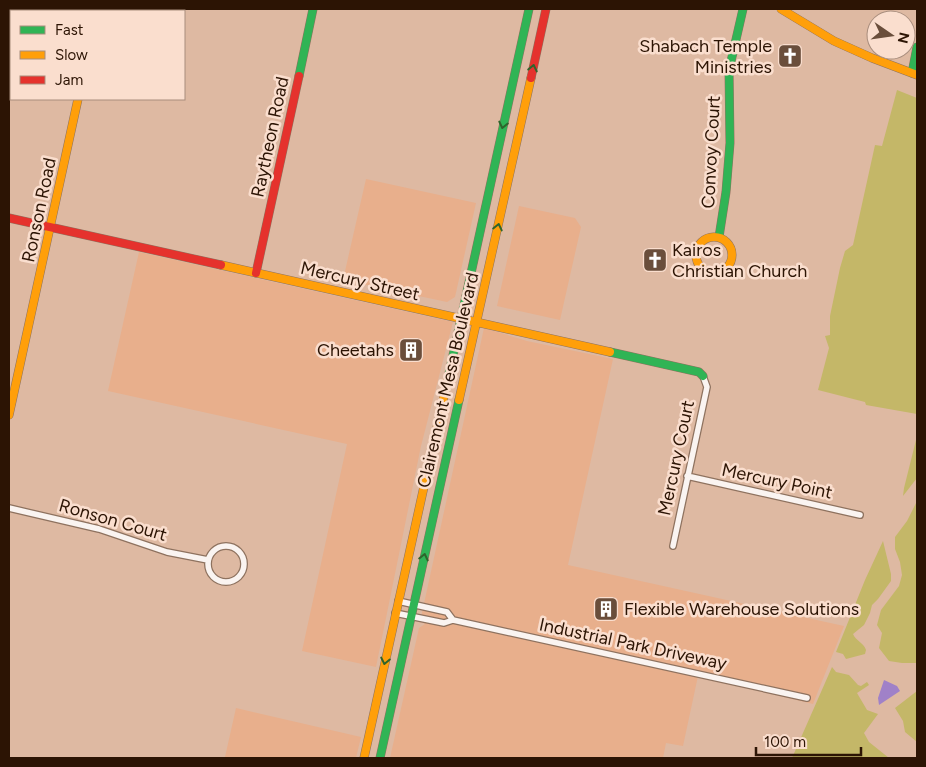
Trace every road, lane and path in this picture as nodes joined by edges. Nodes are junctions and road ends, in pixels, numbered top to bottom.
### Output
1 (313, 9) edge
2 (529, 9) edge
3 (546, 9) edge
4 (743, 9) edge
5 (781, 9) edge
6 (917, 47) edge
7 (915, 74) edge
8 (78, 100) edge
9 (9, 218) edge
10 (50, 228) junction
11 (719, 237) junction
12 (256, 273) junction
13 (460, 318) junction
14 (477, 322) junction
15 (703, 376) joint
16 (9, 415) edge
17 (687, 476) junction
18 (9, 508) edge
19 (860, 515) dead end
20 (673, 546) dead end
21 (208, 560) junction
22 (398, 601) junction
23 (413, 604) junction
24 (396, 613) junction
25 (410, 616) junction
26 (453, 620) junction
27 (807, 698) dead end
28 (364, 758) edge
29 (380, 758) edge

1 - 12 main road, Raytheon Road
2 -> 13 main road, Clairemont Mesa Boulevard
14 -> 3 main road, Clairemont Mesa Boulevard
4 - 11 main road, Convoy Court
5 - 7 main road
6 - 7 main road
8 - 10 main road, Ronson Road
9 - 10 main road, Mercury Street
10 - 12 main road, Mercury Street
10 - 16 main road, Ronson Road
11 - 11 main road
12 - 13 main road, Mercury Street
13 - 14 main road, Mercury Street
13 - 22 main road, Clairemont Mesa Boulevard
14 - 15 main road, Mercury Street
23 -> 14 main road, Clairemont Mesa Boulevard
15 - 17 street, Mercury Court
17 - 19 street, Mercury Point
17 - 20 street, Mercury Court
18 - 21 street, Ronson Court
21 - 21 street
22 - 23 street, Industrial Park Driveway
22 - 24 main road, Clairemont Mesa Boulevard
23 - 25 main road, Clairemont Mesa Boulevard
23 - 26 street, Industrial Park Driveway
24 - 25 street, Industrial Park Driveway
24 -> 28 main road, Clairemont Mesa Boulevard
25 - 26 street, Industrial Park Driveway
25 - 29 main road, Clairemont Mesa Boulevard
26 - 27 street, Industrial Park Driveway

